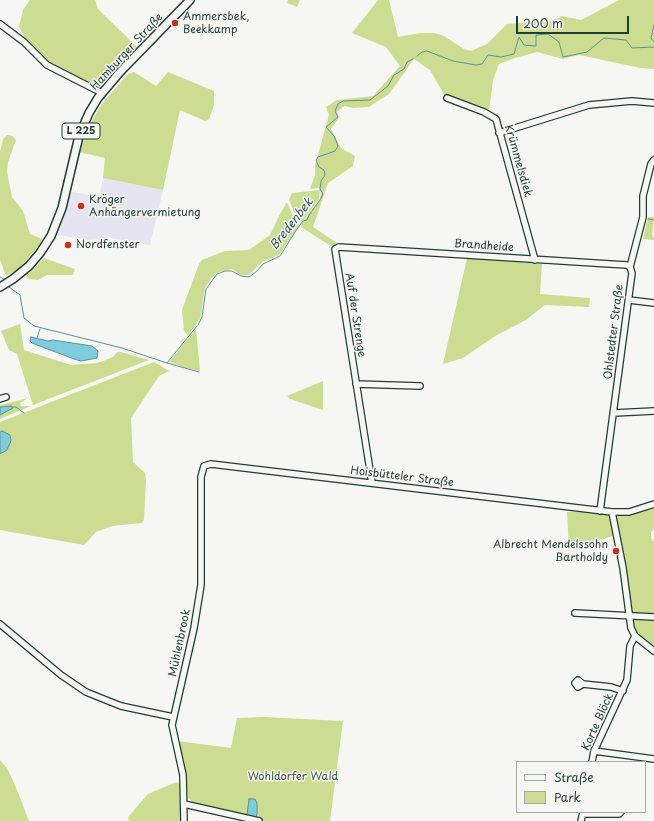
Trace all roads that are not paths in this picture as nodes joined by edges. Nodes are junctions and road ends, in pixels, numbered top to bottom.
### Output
1 (190, 0) edge
2 (0, 24) edge
3 (102, 93) junction
4 (447, 98) dead end
5 (654, 103) edge
6 (500, 133) junction
7 (654, 160) edge
8 (335, 249) joint
9 (535, 260) junction
10 (630, 267) junction
11 (5, 284) edge
12 (629, 300) junction
13 (654, 303) edge
14 (356, 384) junction
15 (420, 386) dead end
16 (654, 411) edge
17 (614, 413) junction
18 (203, 467) joint
19 (372, 484) junction
20 (654, 504) edge
21 (600, 511) junction
22 (612, 512) junction
23 (575, 613) dead end
24 (628, 616) junction
25 (654, 617) edge
26 (0, 624) edge
27 (635, 636) junction
28 (654, 651) edge
29 (583, 684) dead end
30 (623, 690) junction
31 (172, 717) junction
32 (594, 751) junction
33 (654, 759) edge
34 (592, 761) edge
35 (184, 804) junction
36 (583, 813) edge
37 (184, 821) edge
38 (259, 821) edge
39 (581, 821) edge

1 - 3 main road, Hamburger Straße / L 225
2 - 3 street
3 - 11 main road, Hamburger Straße / L 225
4 - 6 street, Krümmelsdiek
5 - 6 street
6 - 9 street, Krümmelsdiek
7 - 10 street, Ohlstedter Straße
8 - 9 street, Brandheide
8 - 14 street, Auf der Strenge
9 - 10 street, Brandheide
10 - 12 street, Ohlstedter Straße
12 - 13 street
12 - 17 street, Ohlstedter Straße
14 - 15 street
14 - 19 street, Auf der Strenge
16 - 17 street
17 - 21 street, Ohlstedter Straße
18 - 19 street, Hoisbütteler Straße
18 - 31 street, Mühlenbrook
19 - 21 street, Hoisbütteler Straße
20 - 22 street, Hoisbütteler Straße
21 - 22 street, Hoisbütteler Straße
22 - 24 street
23 - 24 street
24 - 25 street
24 - 27 street
26 - 31 street
27 - 28 street
27 - 30 street, Korte Blöck
29 - 30 street, Korte Blöck
30 - 32 street, Korte Blöck
31 - 35 street, Mühlenbrook
32 - 33 street
32 - 34 street, Korte Blöck
35 - 37 street, Mühlenbrook
35 - 38 street
36 - 39 street

